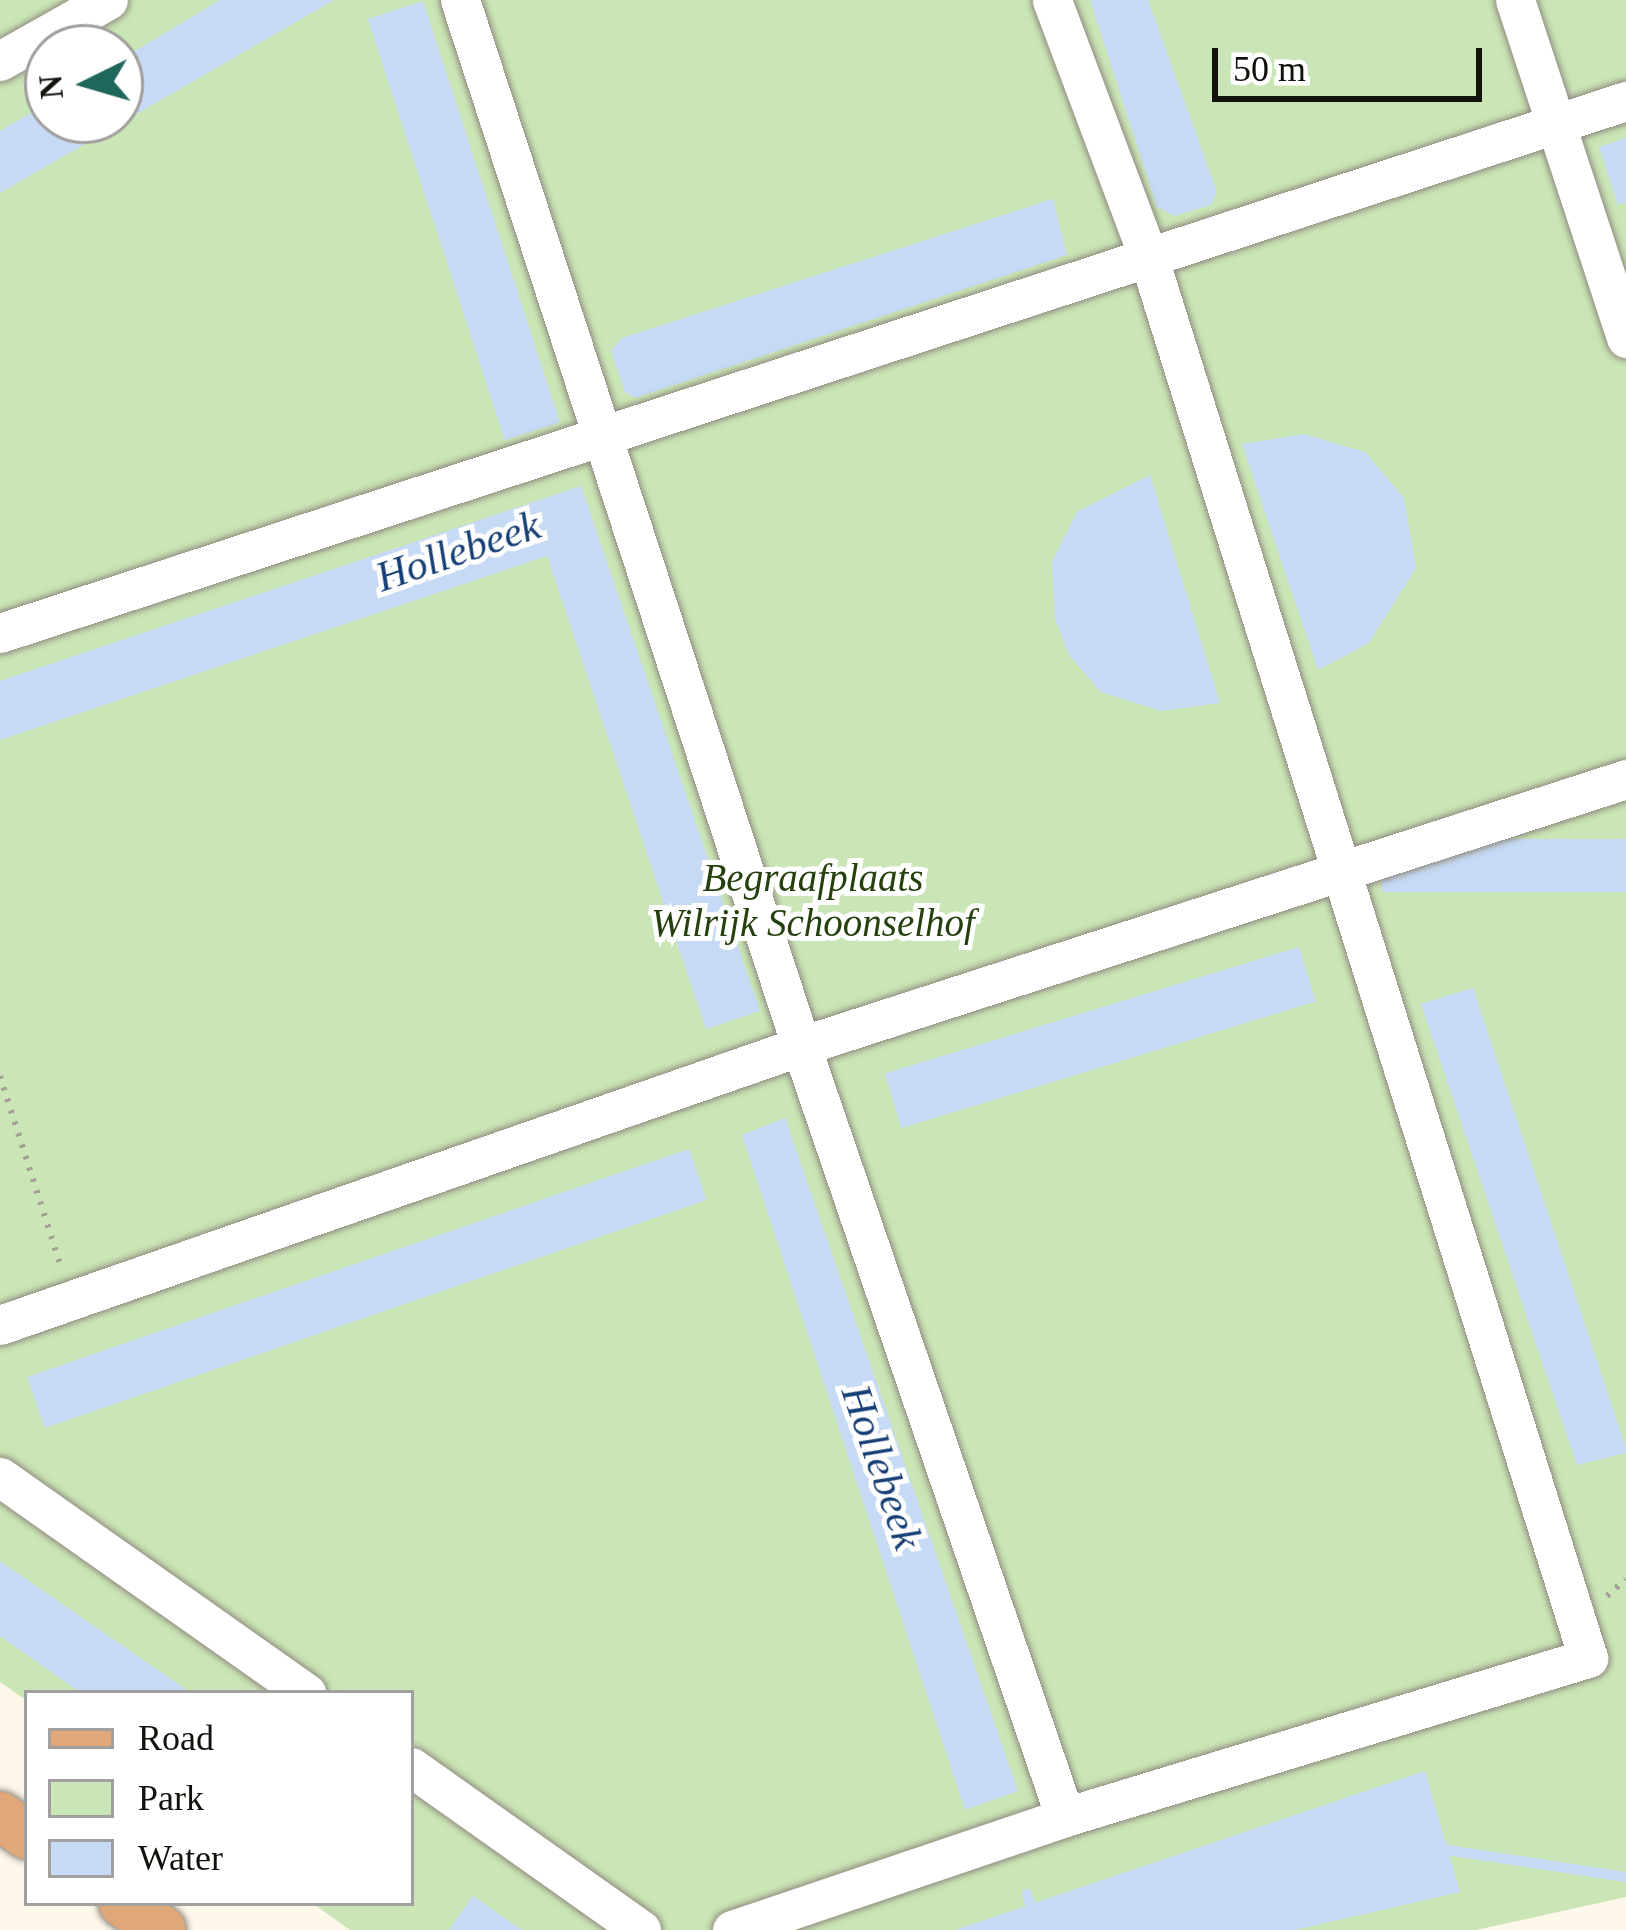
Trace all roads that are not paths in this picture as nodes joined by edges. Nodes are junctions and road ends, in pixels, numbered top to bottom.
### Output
1 (108, 0) edge
2 (460, 0) edge
3 (1052, 0) edge
4 (1515, 0) edge
5 (0, 61) edge
6 (1626, 101) edge
7 (1555, 124) junction
8 (1148, 256) junction
9 (1626, 338) edge
10 (601, 432) junction
11 (0, 633) edge
12 (1626, 779) edge
13 (1342, 873) junction
14 (801, 1046) junction
15 (0, 1325) edge
16 (0, 1477) edge
17 (302, 1690) edge
18 (414, 1769) edge
19 (1066, 1817) junction
20 (127, 1906) edge
21 (162, 1930) edge
22 (641, 1930) edge
23 (732, 1930) edge

1 - 5 lane
2 - 10 lane
3 - 8 lane
4 - 7 lane
6 - 7 lane
7 - 8 lane
7 - 9 lane
8 - 10 lane
8 - 13 lane
10 - 11 lane
10 - 14 lane
12 - 13 lane
13 - 14 lane
13 - 19 lane
14 - 15 lane
14 - 19 lane
16 - 17 lane
18 - 22 lane
19 - 23 lane
20 - 21 main road

